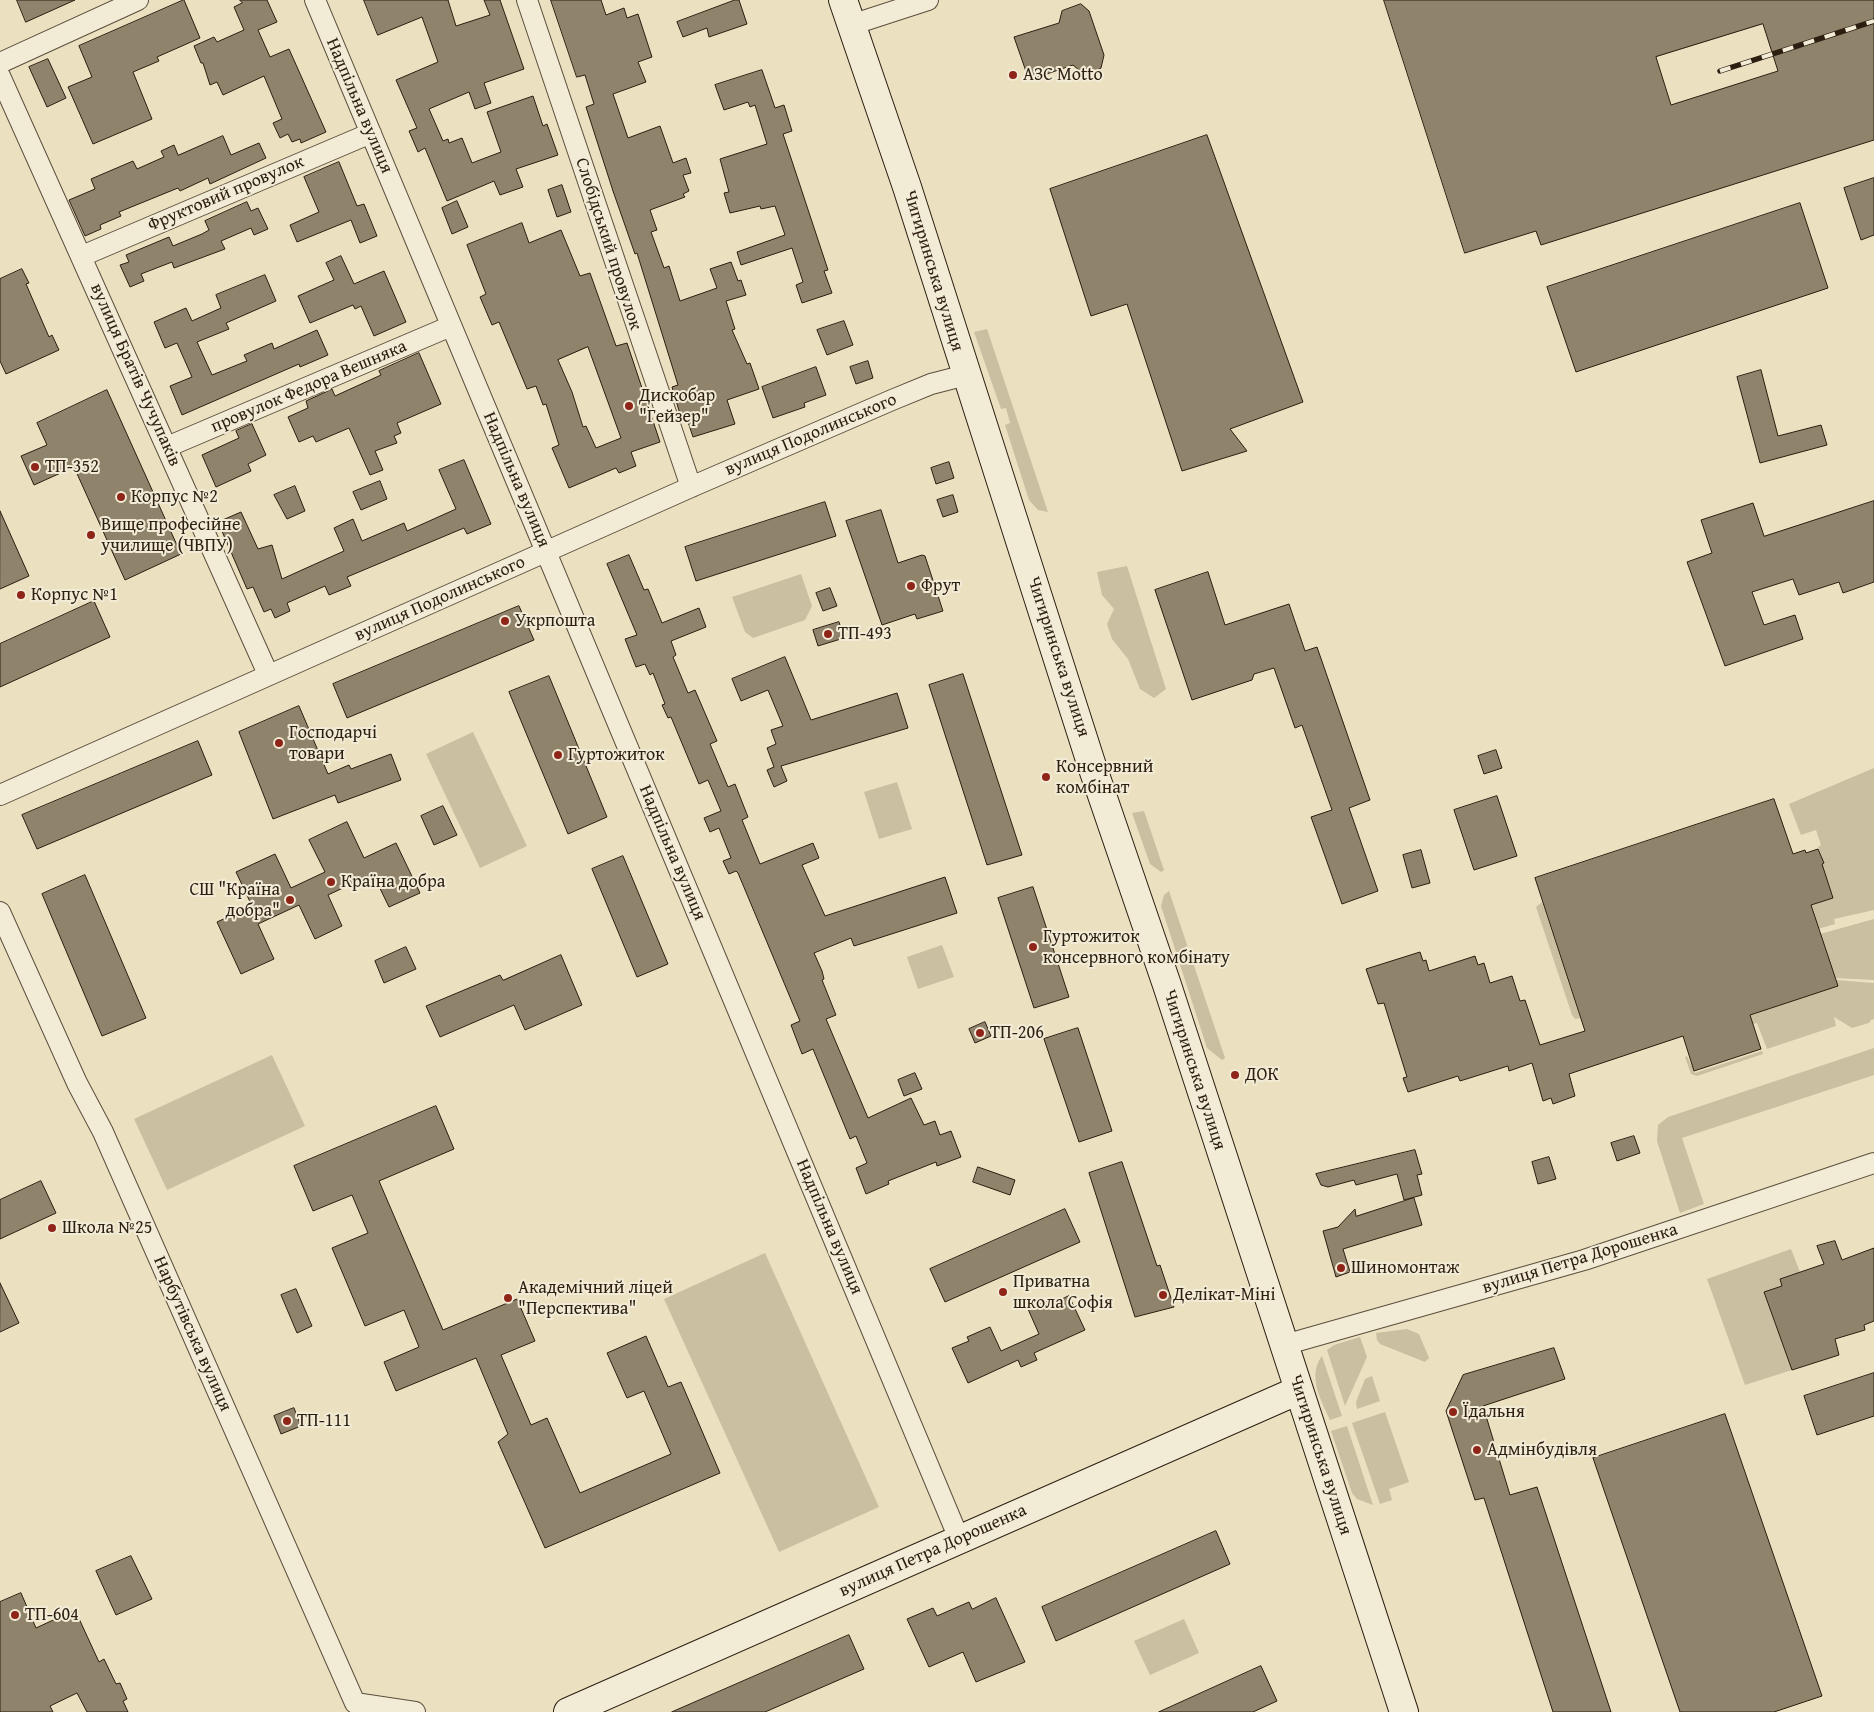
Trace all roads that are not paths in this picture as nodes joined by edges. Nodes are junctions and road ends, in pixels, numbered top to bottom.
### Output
1 (138, 0) edge
2 (315, 0) edge
3 (527, 0) edge
4 (928, 0) edge
5 (847, 12) edge
6 (0, 63) edge
7 (0, 76) edge
8 (371, 133) junction
9 (82, 256) junction
10 (451, 326) junction
11 (966, 375) junction
12 (167, 447) junction
13 (691, 487) junction
14 (546, 553) junction
15 (268, 674) junction
16 (0, 795) edge
17 (0, 912) edge
18 (1874, 1163) edge
19 (1284, 1345) junction
20 (1299, 1390) junction
21 (960, 1541) junction
22 (352, 1708) edge
23 (415, 1712) edge
24 (568, 1712) edge
25 (1404, 1712) edge

1 - 6 street
2 - 8 street, Надпільна вулиця
3 - 13 street, Слобідський провулок
4 - 5 street
5 - 11 main road, Чигиринська вулиця
7 - 9 street, вулиця Братів Чучупаків
8 - 9 street, Фруктовий провулок
8 - 10 street, Надпільна вулиця
9 - 12 street, вулиця Братів Чучупаків
10 - 12 street, провулок Федора Вешняка
10 - 14 street, Надпільна вулиця
11 - 13 street, вулиця Подолинського
11 - 19 main road, Чигиринська вулиця
12 - 15 street, вулиця Братів Чучупаків
13 - 14 street, вулиця Подолинського
14 - 15 street, вулиця Подолинського
14 - 21 street, Надпільна вулиця
15 - 16 street, вулиця Подолинського
17 - 22 street, Нарбутівська вулиця
18 - 19 street, вулиця Петра Дорошенка
19 - 20 main road, Чигиринська вулиця
20 - 21 main road, вулиця Петра Дорошенка
20 - 25 main road, Чигиринська вулиця
21 - 24 main road, вулиця Петра Дорошенка
22 - 23 street, Нарбутівська вулиця

